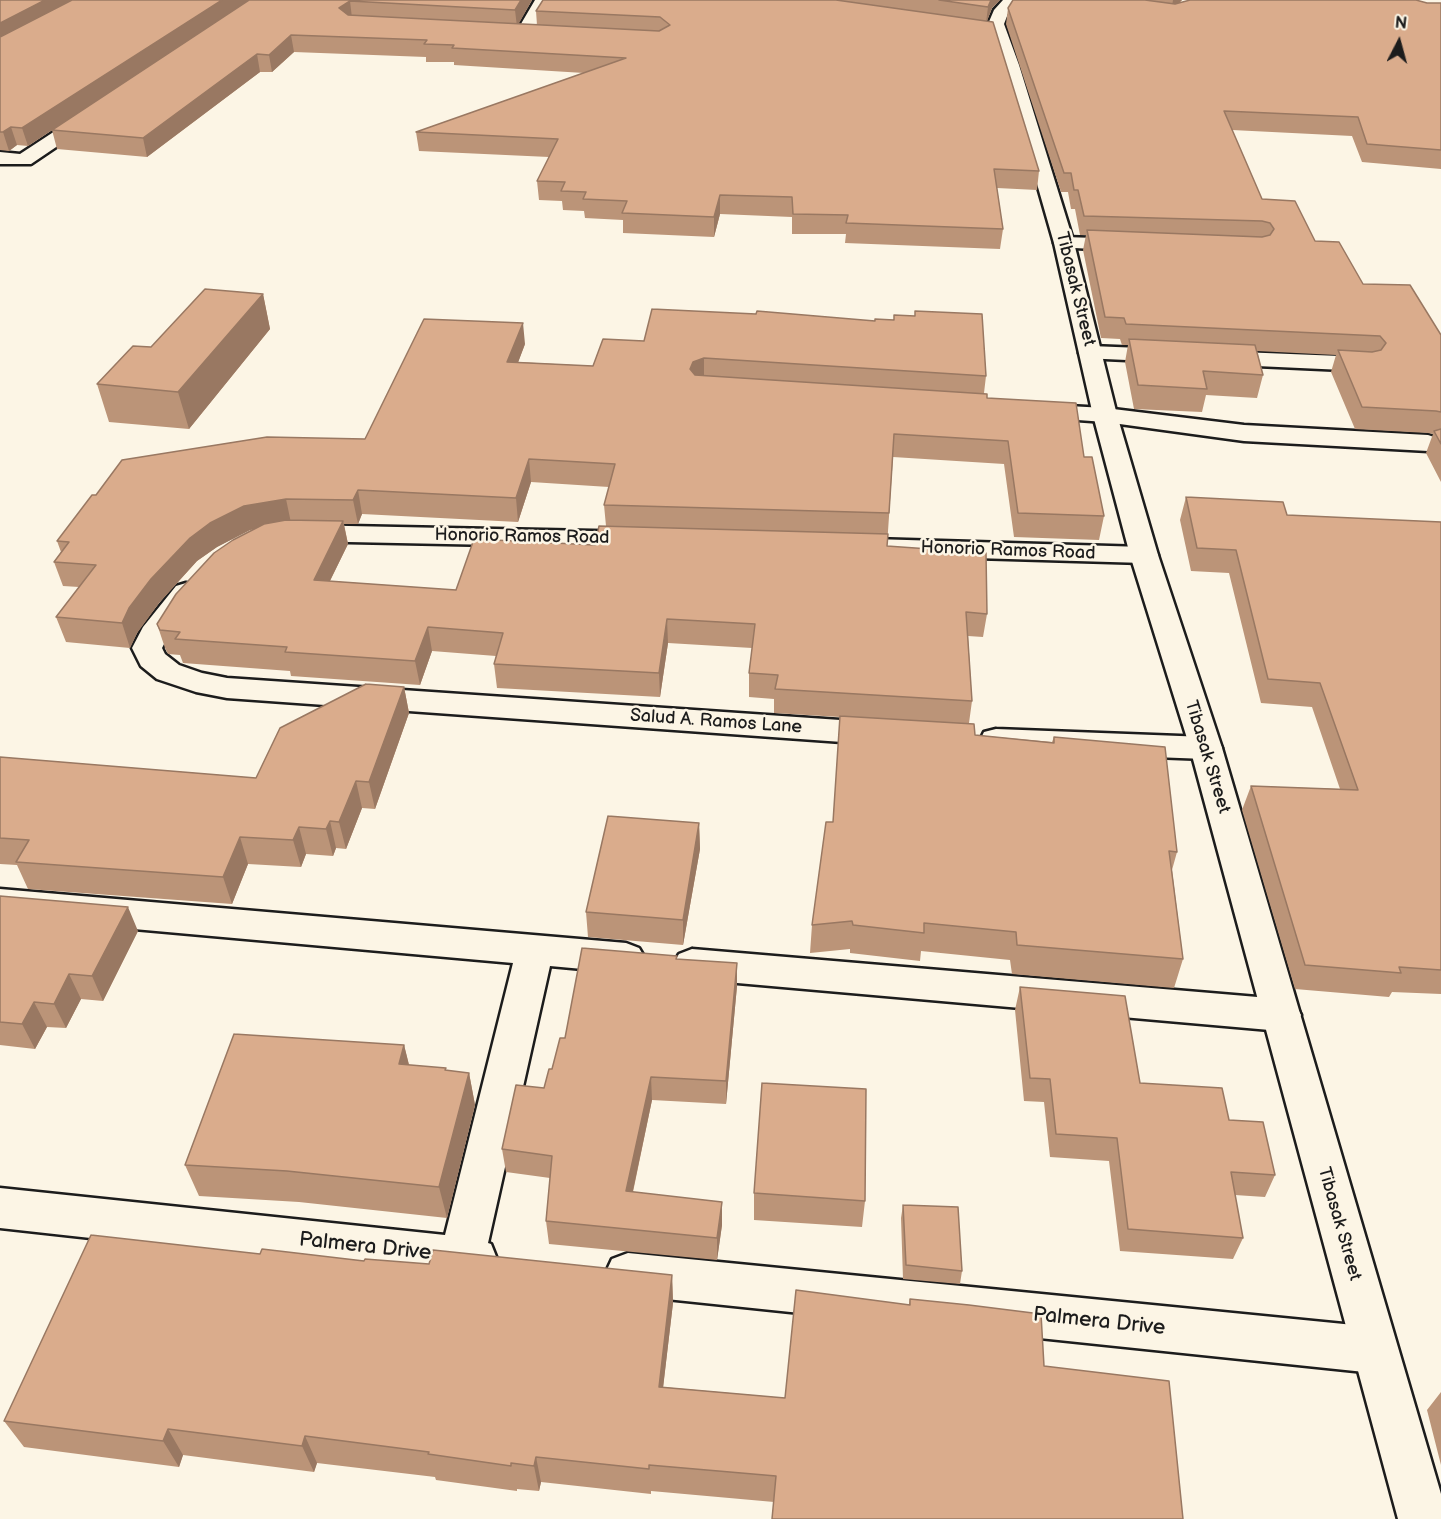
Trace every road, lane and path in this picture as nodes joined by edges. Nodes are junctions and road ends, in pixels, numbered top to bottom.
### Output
1 (543, 0) edge
2 (1011, 0) edge
3 (546, 35) edge
4 (110, 103) edge
5 (0, 158) edge
6 (1064, 243) junction
7 (1144, 246) edge
8 (1091, 353) junction
9 (1365, 364) edge
10 (1011, 409) edge
11 (1105, 415) junction
12 (1428, 442) dead end
13 (271, 537) edge
14 (661, 541) edge
15 (850, 546) edge
16 (1144, 555) junction
17 (203, 575) edge
18 (913, 736) edge
19 (972, 739) edge
20 (1206, 748) junction
21 (0, 903) edge
22 (535, 950) junction
23 (1281, 1015) junction
24 (0, 1208) edge
25 (462, 1258) junction
26 (510, 1262) edge
27 (592, 1271) edge
28 (1374, 1350) junction
29 (1423, 1519) edge

1 - 3 street
2 - 6 street, Tibasak Street
4 - 5 street
6 - 7 street
6 - 8 street, Tibasak Street
8 - 9 street
8 - 11 street, Tibasak Street
10 - 11 street
11 - 12 street
11 - 16 street, Tibasak Street
13 - 14 street, Honorio Ramos Road
15 - 16 street, Honorio Ramos Road
16 - 20 street, Tibasak Street
17 - 18 street, Salud A. Ramos Lane
19 - 20 street
20 - 23 street, Tibasak Street
21 - 22 street
22 - 23 street
22 - 25 street
23 - 28 street, Tibasak Street
24 - 25 street, Palmera Drive
25 - 26 street, Palmera Drive
27 - 28 street, Palmera Drive
28 - 29 street, Tibasak Street

